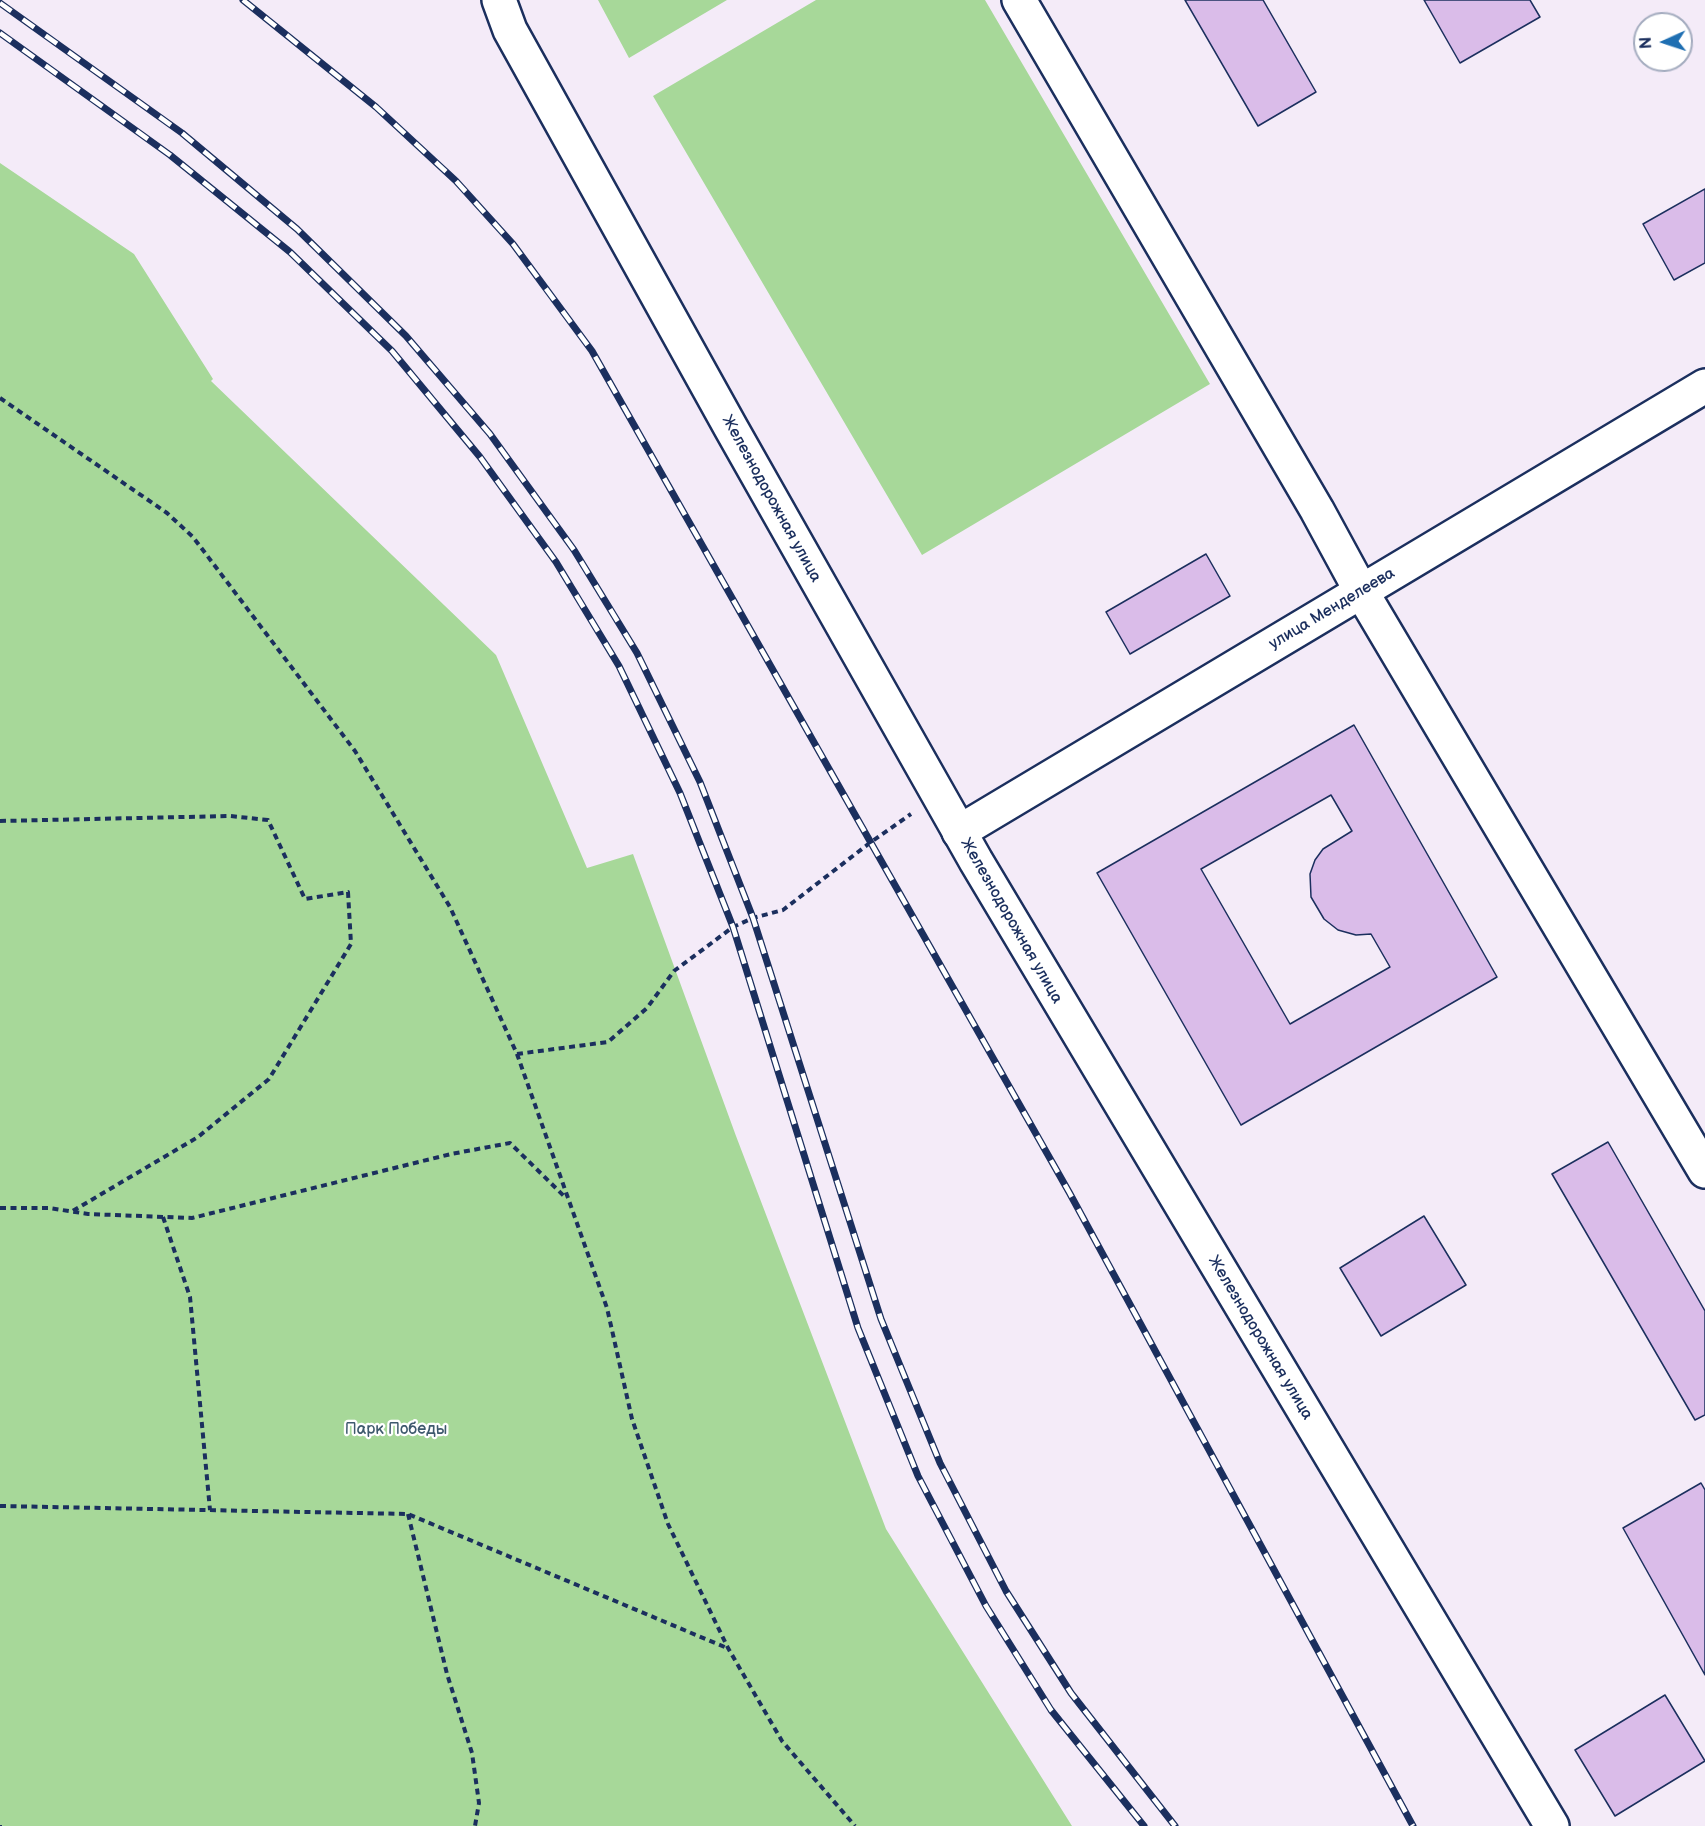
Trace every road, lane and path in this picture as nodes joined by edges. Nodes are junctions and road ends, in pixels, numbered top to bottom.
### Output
1 (499, 0) edge
2 (1019, 0) edge
3 (1705, 386) edge
4 (0, 398) edge
5 (1361, 591) junction
6 (938, 795) junction
7 (0, 821) edge
8 (959, 832) junction
9 (517, 1054) junction
10 (1705, 1171) edge
11 (567, 1199) junction
12 (0, 1208) edge
13 (71, 1212) junction
14 (163, 1217) junction
15 (0, 1506) edge
16 (210, 1510) junction
17 (408, 1514) junction
18 (728, 1648) junction
19 (475, 1826) edge
20 (855, 1826) edge
21 (1552, 1826) edge

1 - 6 main road, Железнодорожная улица
2 - 5 main road
3 - 5 main road, улица Менделеева
4 - 9 path
5 - 8 main road, улица Менделеева
5 - 10 main road
6 - 8 main road, Железнодорожная улица
6 - 9 path
7 - 13 path
8 - 21 main road, Железнодорожная улица
9 - 11 path
11 - 14 path
11 - 18 path
12 - 13 path
13 - 14 path
14 - 16 path
15 - 16 path
16 - 17 path
17 - 18 path
17 - 19 path
18 - 20 path

